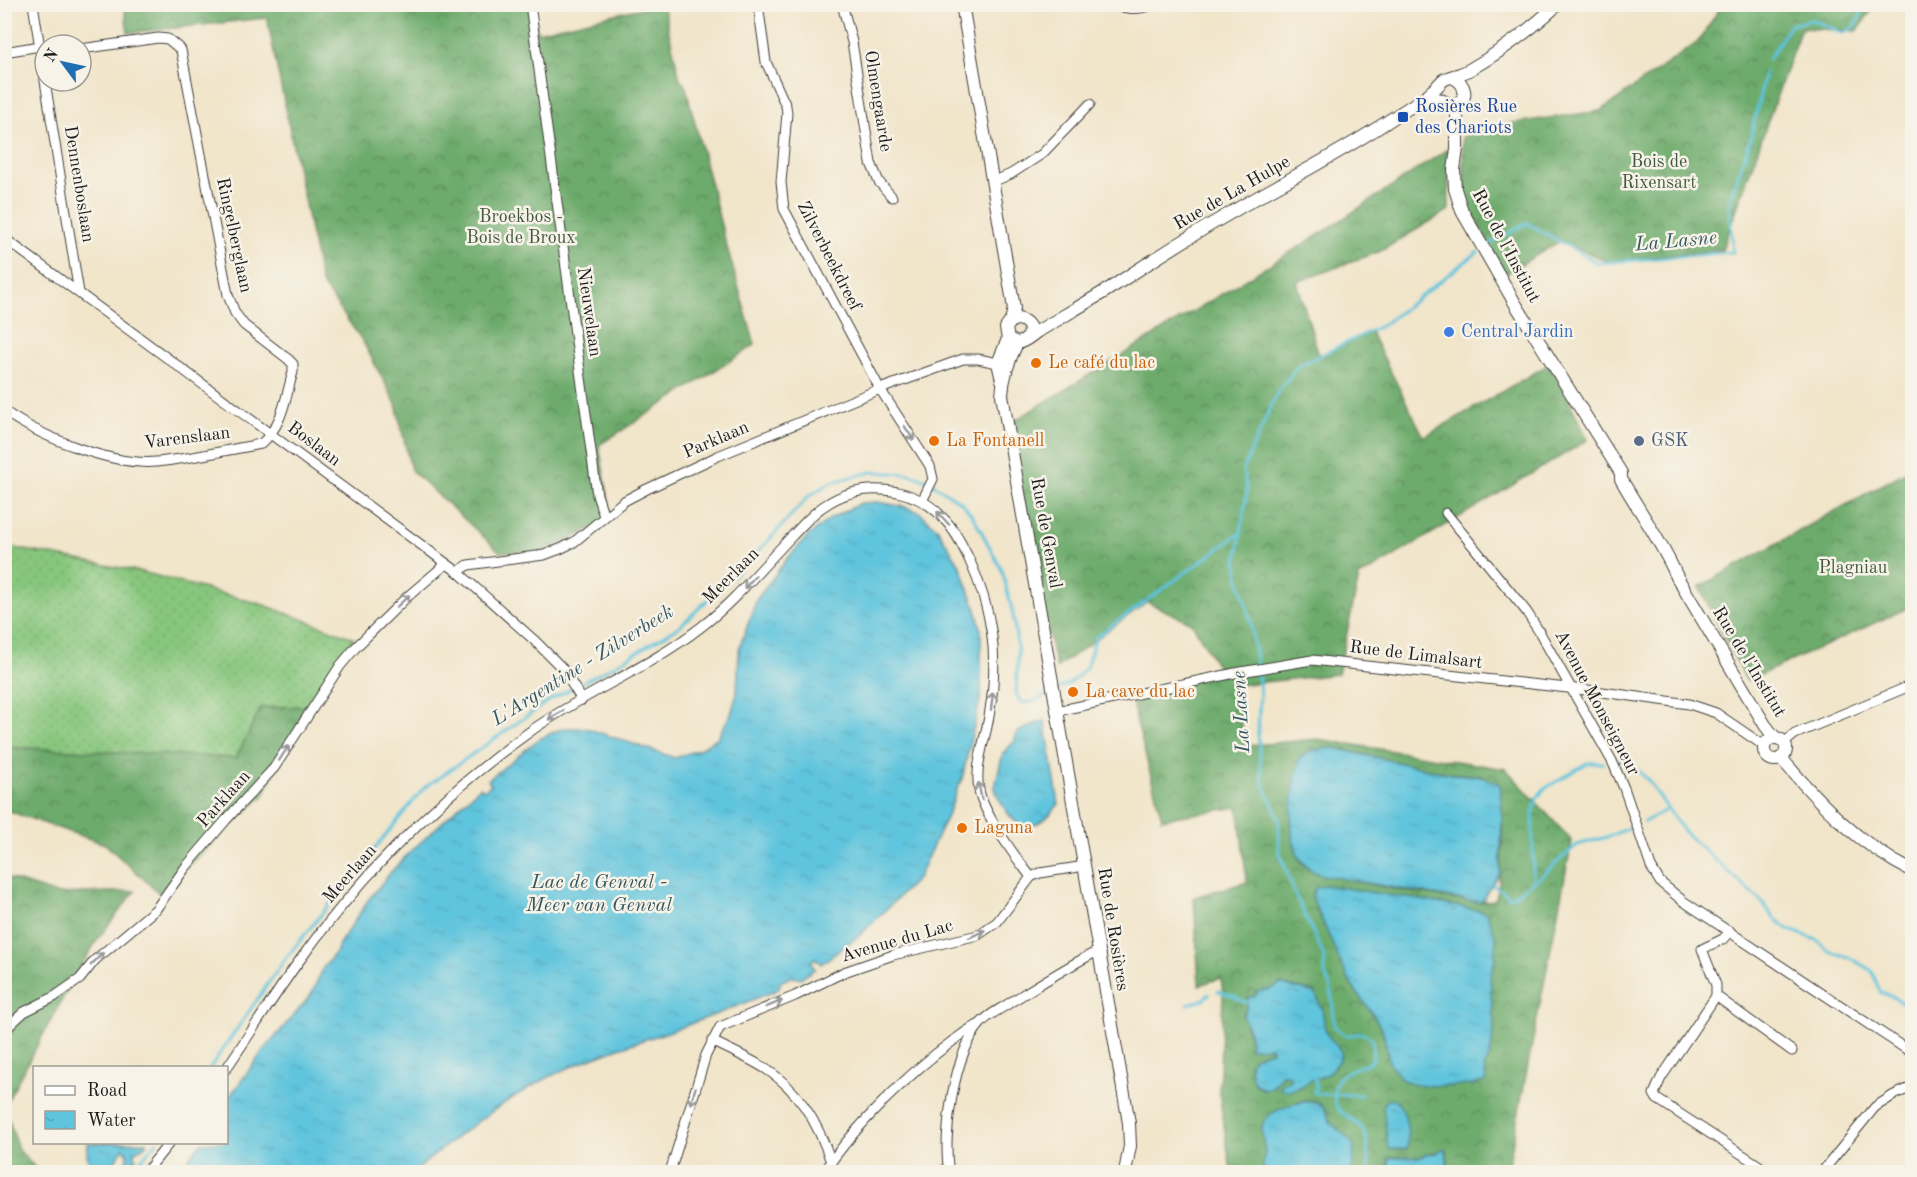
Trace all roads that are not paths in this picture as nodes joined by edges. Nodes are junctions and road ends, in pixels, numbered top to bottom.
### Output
1 (33, 4) edge
2 (530, 4) edge
3 (758, 4) edge
4 (842, 4) edge
5 (962, 4) edge
6 (1109, 4) edge
7 (1155, 4) edge
8 (1558, 4) edge
9 (39, 33) edge
10 (93, 47) edge
11 (33, 51) edge
12 (4, 52) edge
13 (1459, 81) junction
14 (47, 93) edge
15 (1442, 97) junction
16 (1460, 101) junction
17 (1090, 104) dead end
18 (1457, 116) junction
19 (992, 182) junction
20 (892, 197) dead end
21 (4, 238) edge
22 (79, 293) junction
23 (1056, 321) junction
24 (1020, 322) junction
25 (1029, 337) junction
26 (1013, 341) junction
27 (998, 363) junction
28 (1002, 381) junction
29 (880, 389) junction
30 (4, 411) edge
31 (273, 434) junction
32 (922, 501) junction
33 (1446, 513) dead end
34 (604, 516) junction
35 (446, 564) junction
36 (458, 572) junction
37 (1912, 685) edge
38 (1572, 688) junction
39 (1054, 691) joint
40 (582, 700) junction
41 (1058, 711) junction
42 (1779, 740) junction
43 (1763, 746) junction
44 (1781, 758) junction
45 (1085, 866) junction
46 (1912, 872) edge
47 (1031, 877) junction
48 (1730, 932) junction
49 (1098, 951) junction
50 (1716, 996) junction
51 (980, 1024) junction
52 (4, 1033) edge
53 (712, 1041) junction
54 (1792, 1051) dead end
55 (1912, 1053) edge
56 (228, 1066) edge
57 (1912, 1087) edge
58 (169, 1144) edge
59 (831, 1162) junction
60 (146, 1173) edge
61 (670, 1173) edge
62 (824, 1173) edge
63 (949, 1173) edge
64 (1125, 1173) edge
65 (1769, 1173) edge
66 (1822, 1173) edge

1 - 9 street, Dennenboslaan
2 - 34 street, Nieuwelaan
3 - 29 street, Zilverbeekdreef
4 - 20 street, Olmengaarde
5 - 19 street
6 - 7 street
8 - 13 street
10 - 31 street, Ringelberglaan
11 - 12 street
13 - 15 street
13 - 16 street
14 - 22 street, Dennenboslaan
15 - 16 street
15 - 18 street
15 - 23 street, Rue de La Hulpe
16 - 18 street, Rue de l'Institut
17 - 19 street
18 - 42 street, Rue de l'Institut
19 - 24 street
21 - 22 street, Boslaan
22 - 31 street, Boslaan
23 - 24 street, Rue de La Hulpe
23 - 25 street, Rue de La Hulpe
24 - 25 street
24 - 26 street
25 - 26 street
26 - 27 street
26 - 28 street, Rue de Genval
27 - 28 street, Rue de Genval
27 - 29 street, Parklaan
28 - 39 street, Rue de Genval
29 -> 32 street, Zilverbeekdreef
29 - 34 street, Parklaan
30 - 31 street, Varenslaan
31 - 35 street, Boslaan
32 -> 40 street, Meerlaan
47 -> 32 street, Meerlaan
33 - 38 street, Avenue Monseigneur
34 - 36 street, Parklaan
35 - 36 street, Boslaan
52 -> 35 street, Parklaan
36 - 40 street, Boslaan
37 - 42 street
38 - 41 street, Rue de Limalsart
38 - 43 street, Rue de Limalsart
38 - 48 street, Avenue Monseigneur
39 - 41 street, Rue de Rosières
40 -> 56 street, Meerlaan
41 - 45 street, Rue de Rosières
42 - 43 street
42 - 44 street
43 - 44 street
44 - 46 street
45 - 47 street
45 - 49 street, Rue de Rosières
53 -> 47 street, Avenue du Lac
48 - 50 street
48 - 55 street, Avenue Monseigneur
49 - 51 street
49 - 64 street, Rue de Rosières
50 - 54 street
50 - 65 street
51 - 59 street
51 - 63 street
53 - 59 street
53 -> 61 street
57 - 66 street
58 - 60 street
59 - 62 street

